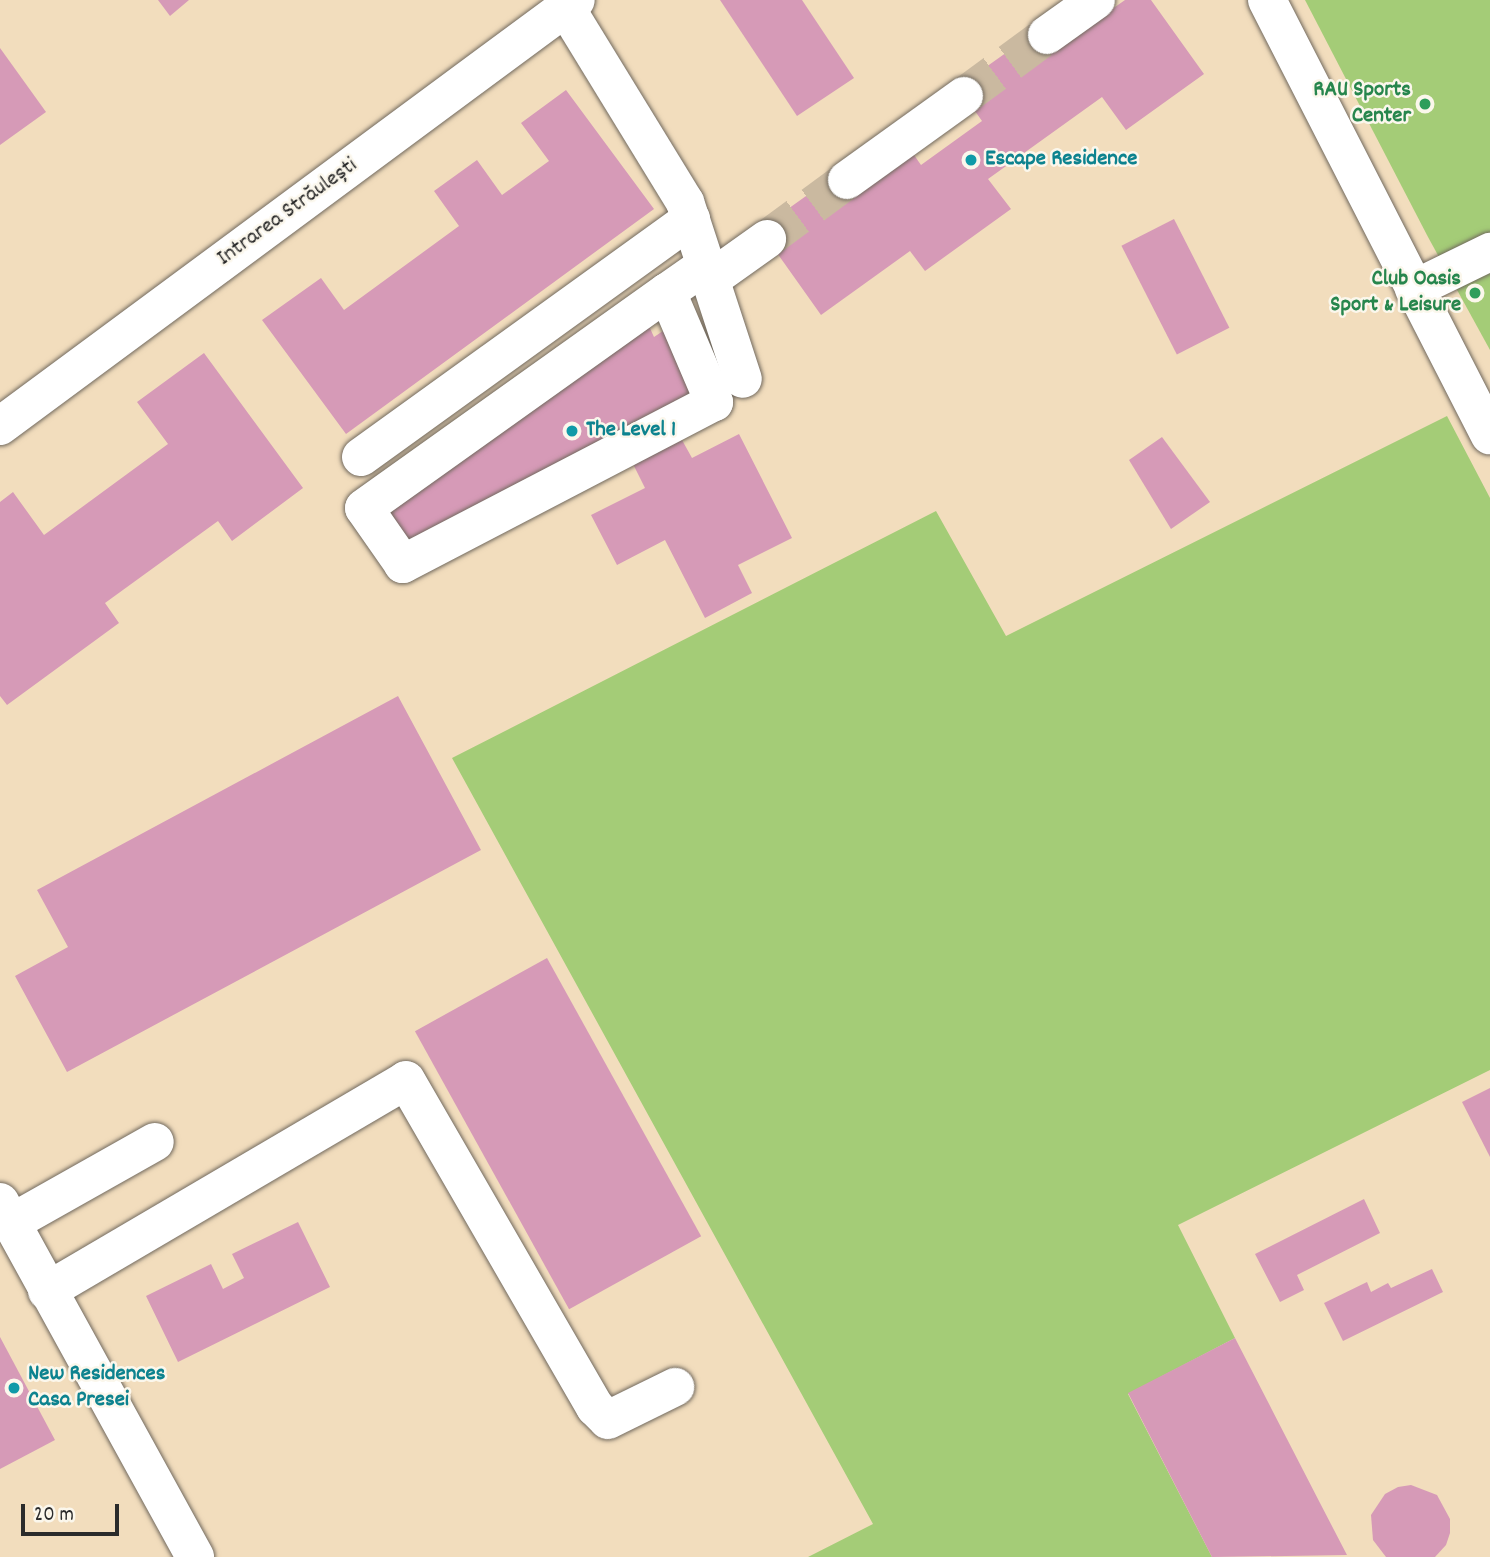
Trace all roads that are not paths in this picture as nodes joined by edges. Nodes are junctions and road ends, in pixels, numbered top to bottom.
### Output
1 (1096, 0) edge
2 (1267, 0) edge
3 (571, 4) edge
4 (1047, 35) tunnel mouth
5 (964, 96) tunnel mouth
6 (847, 180) tunnel mouth
7 (691, 219) junction
8 (767, 239) tunnel mouth
9 (1490, 252) edge
10 (709, 272) junction
11 (1414, 289) junction
12 (667, 292) junction
13 (743, 379) dead end
14 (0, 426) edge
15 (1490, 435) edge
16 (360, 457) dead end
17 (155, 1142) dead end
18 (5, 1213) edge
19 (47, 1291) junction
20 (675, 1387) dead end
21 (195, 1557) edge

1 - 4 street
2 - 11 street
3 - 7 street
3 - 14 street, Intrarea Străulești
5 - 6 street
7 - 10 street
7 - 16 street
8 - 10 street
9 - 11 street
10 - 12 street
10 - 13 street
11 - 15 street
12 - 12 street
17 - 18 street
18 - 19 street
19 - 20 street
19 - 21 street

